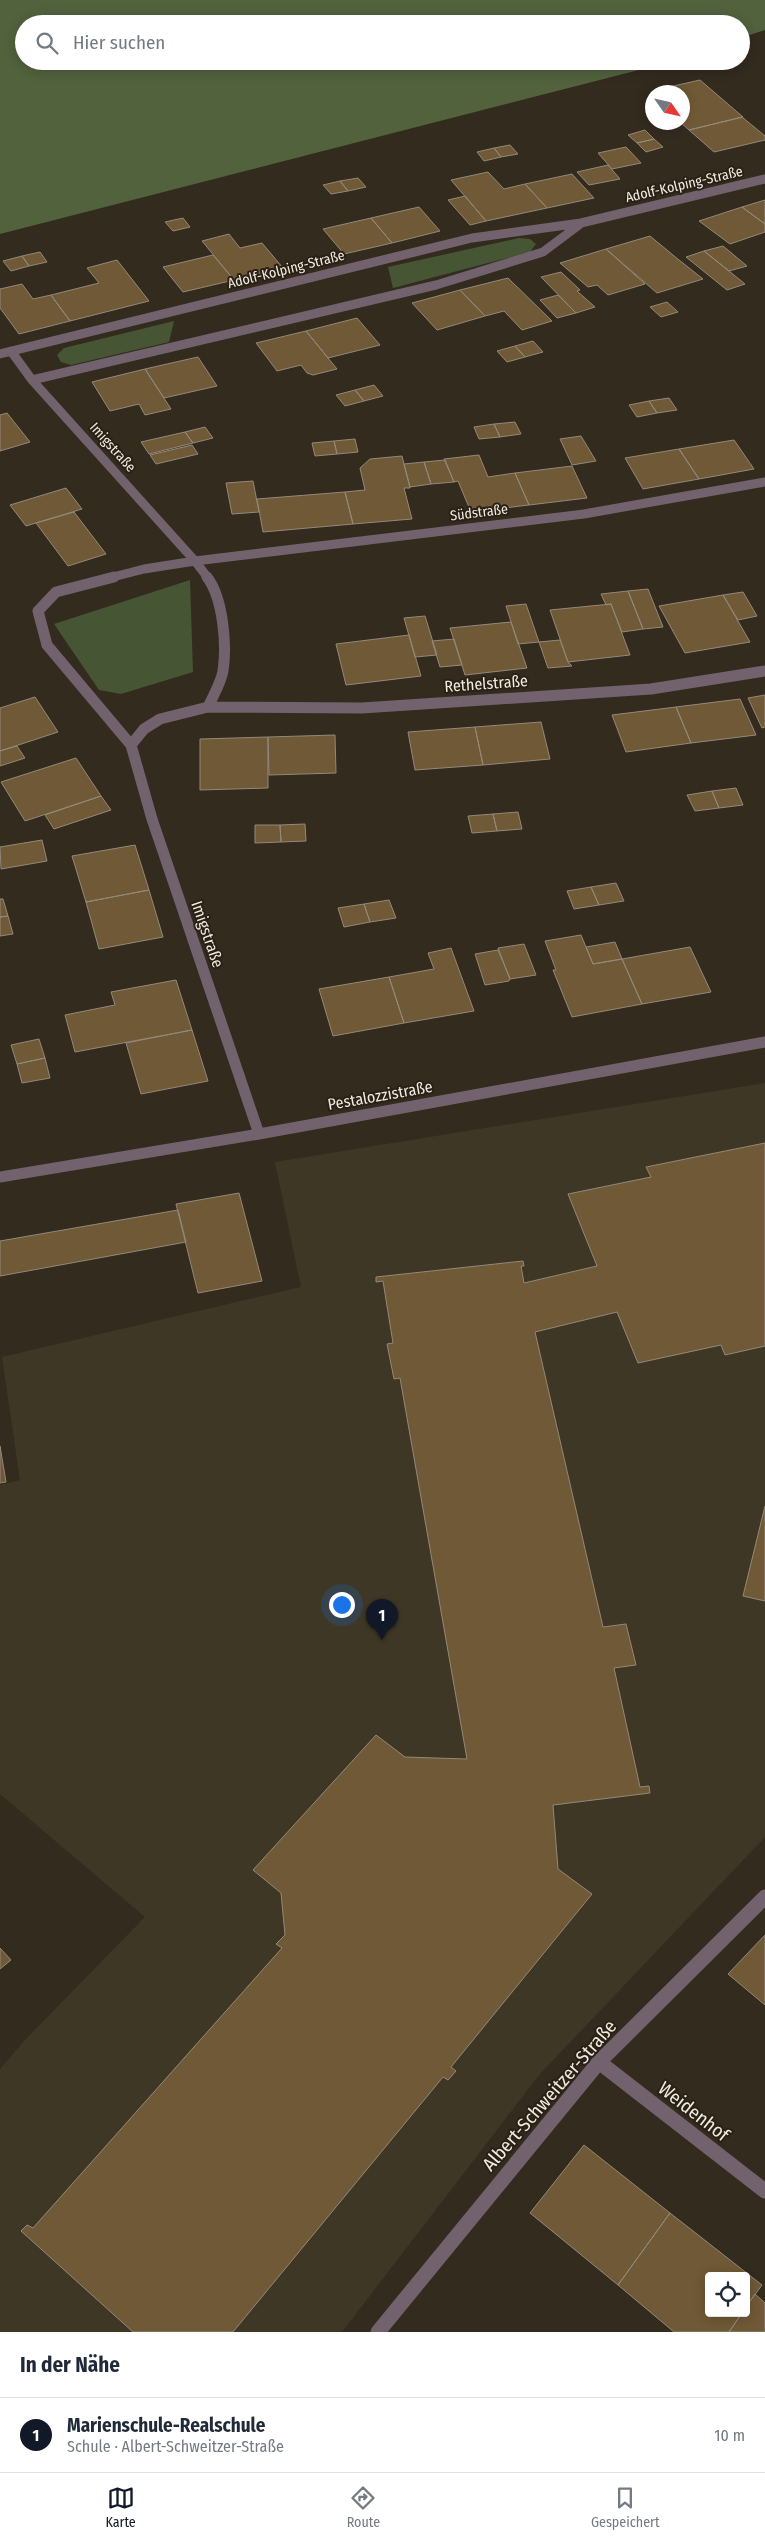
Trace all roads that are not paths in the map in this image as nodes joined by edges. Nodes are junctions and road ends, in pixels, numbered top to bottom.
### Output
1 (765, 179) edge
2 (581, 223) junction
3 (5, 352) edge
4 (32, 380) junction
5 (765, 482) edge
6 (195, 561) junction
7 (765, 671) edge
8 (208, 707) junction
9 (131, 745) junction
10 (765, 1042) edge
11 (259, 1134) junction
12 (0, 1177) edge
13 (765, 1897) edge
14 (599, 2062) junction
15 (765, 2191) edge
16 (378, 2332) edge

1 - 2 street, Adolf-Kolping-Straße
2 - 3 street, Adolf-Kolping-Straße
2 - 4 street, Adolf-Kolping-Straße
3 - 4 street, Imigstraße
4 - 6 street, Imigstraße
5 - 6 street, Südstraße
6 - 8 street, Imigstraße
6 - 9 street, Imigstraße
7 - 8 street, Rethelstraße
8 - 9 street
9 - 11 street, Imigstraße
10 - 11 street, Pestalozzistraße
11 - 12 street, Pestalozzistraße
13 - 14 street, Albert-Schweitzer-Straße
14 - 15 street, Weidenhof
14 - 16 street, Albert-Schweitzer-Straße

